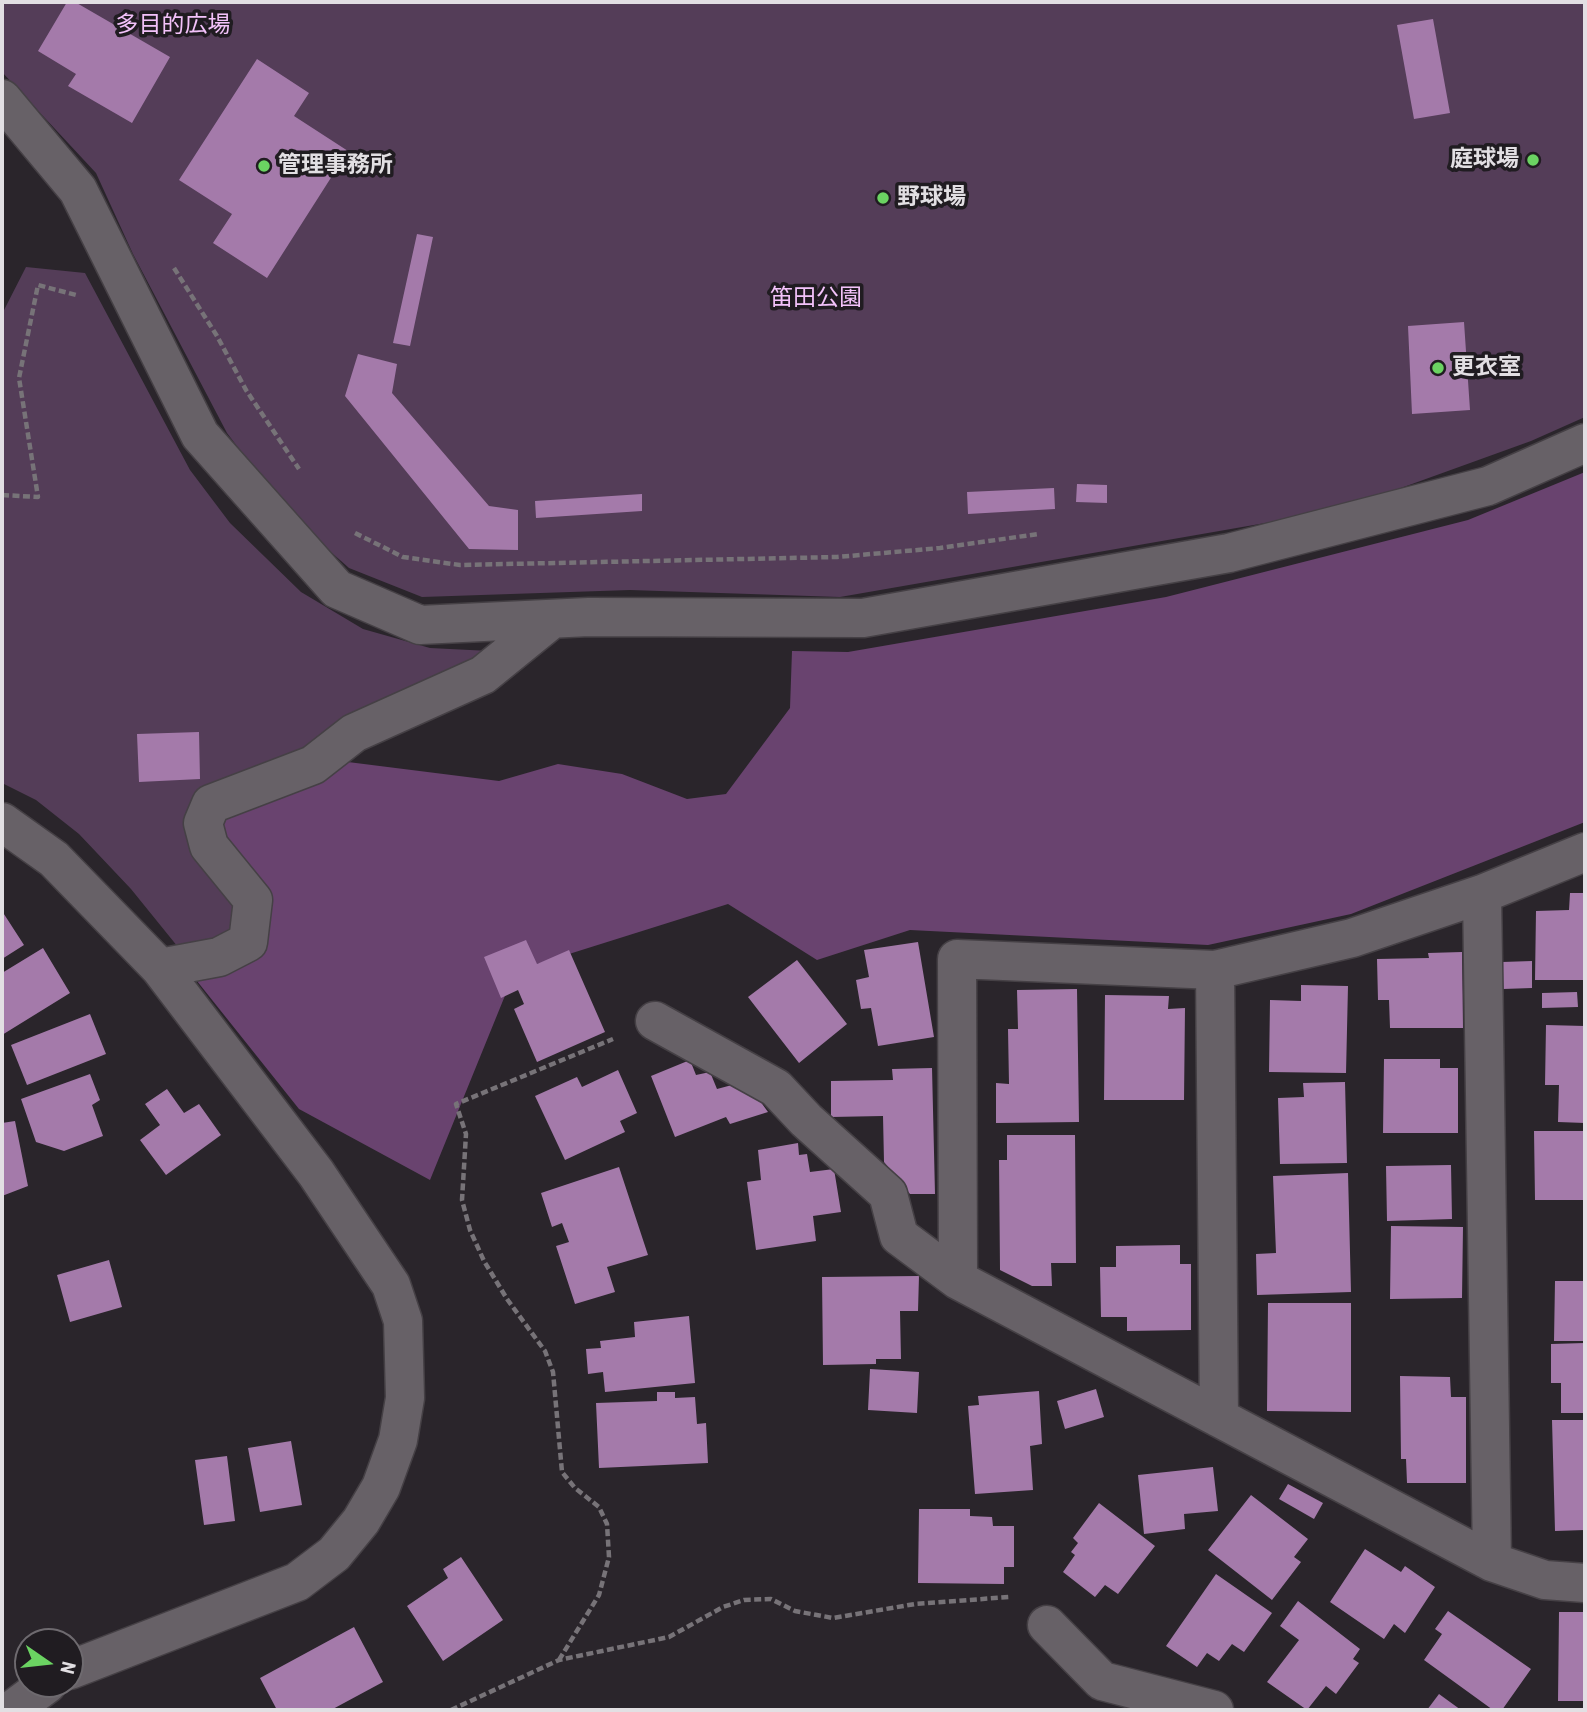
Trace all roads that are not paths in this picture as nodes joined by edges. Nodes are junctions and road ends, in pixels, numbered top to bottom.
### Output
1 (2, 99) edge
2 (1585, 443) edge
3 (552, 619) junction
4 (2, 822) edge
5 (1585, 852) edge
6 (1482, 894) junction
7 (160, 968) junction
8 (1216, 970) junction
9 (655, 1021) road end
10 (958, 1280) junction
11 (1219, 1418) junction
12 (1492, 1562) junction
13 (1585, 1584) edge
14 (1047, 1625) road end
15 (84, 1665) edge
16 (28, 1698) edge
17 (12, 1710) edge
18 (1214, 1710) edge

1 - 3 street
2 - 3 street
3 - 7 street
4 - 7 street
5 - 6 street
6 - 8 street
6 - 12 street
7 - 15 street
8 - 10 street
8 - 11 street
9 - 10 street
10 - 11 street
11 - 12 street
12 - 13 street
14 - 18 street
16 - 17 street

